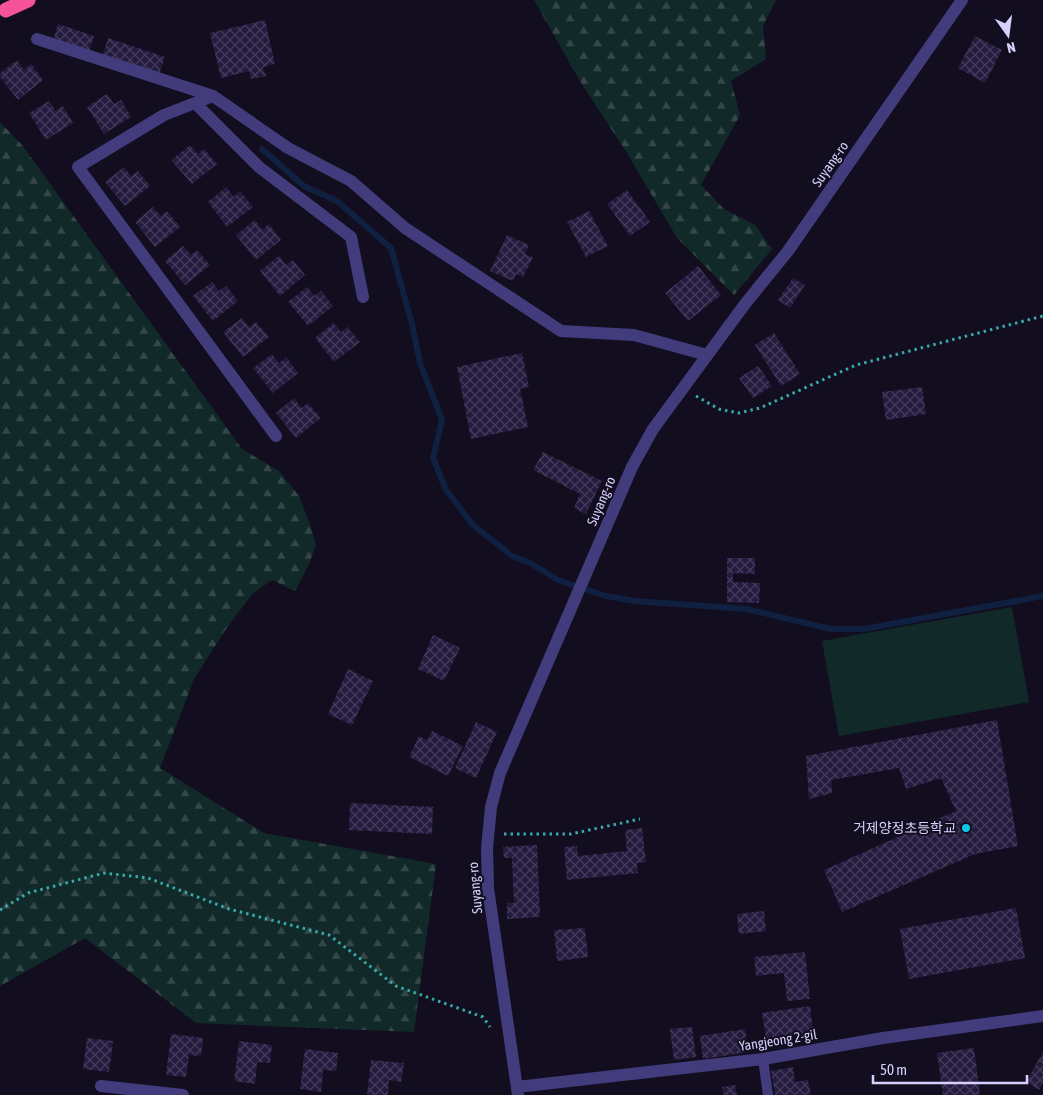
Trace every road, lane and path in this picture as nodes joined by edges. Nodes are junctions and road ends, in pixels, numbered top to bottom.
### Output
1 (28, 0) edge
2 (962, 0) edge
3 (6, 10) dead end
4 (37, 40) dead end
5 (213, 96) junction
6 (195, 103) junction
7 (363, 297) dead end
8 (1043, 316) edge
9 (707, 355) junction
10 (683, 386) junction
11 (276, 436) dead end
12 (640, 819) dead end
13 (488, 834) junction
14 (0, 910) edge
15 (1043, 1016) edge
16 (492, 1029) dead end
17 (763, 1058) junction
18 (101, 1086) dead end
19 (518, 1091) edge
20 (183, 1095) edge
21 (768, 1095) edge

1 - 3 highway
2 - 9 street, Suyang-ro
4 - 5 street
5 - 6 street
5 - 9 street
6 - 7 street
6 - 11 street
8 - 10 path
9 - 10 street, Suyang-ro
10 - 13 street, Suyang-ro
12 - 13 path
13 - 19 street, Suyang-ro
14 - 16 path
15 - 17 street, Yangjeong 2-gil
17 - 19 street, Yangjeong 2-gil
17 - 21 lane
18 - 20 street

